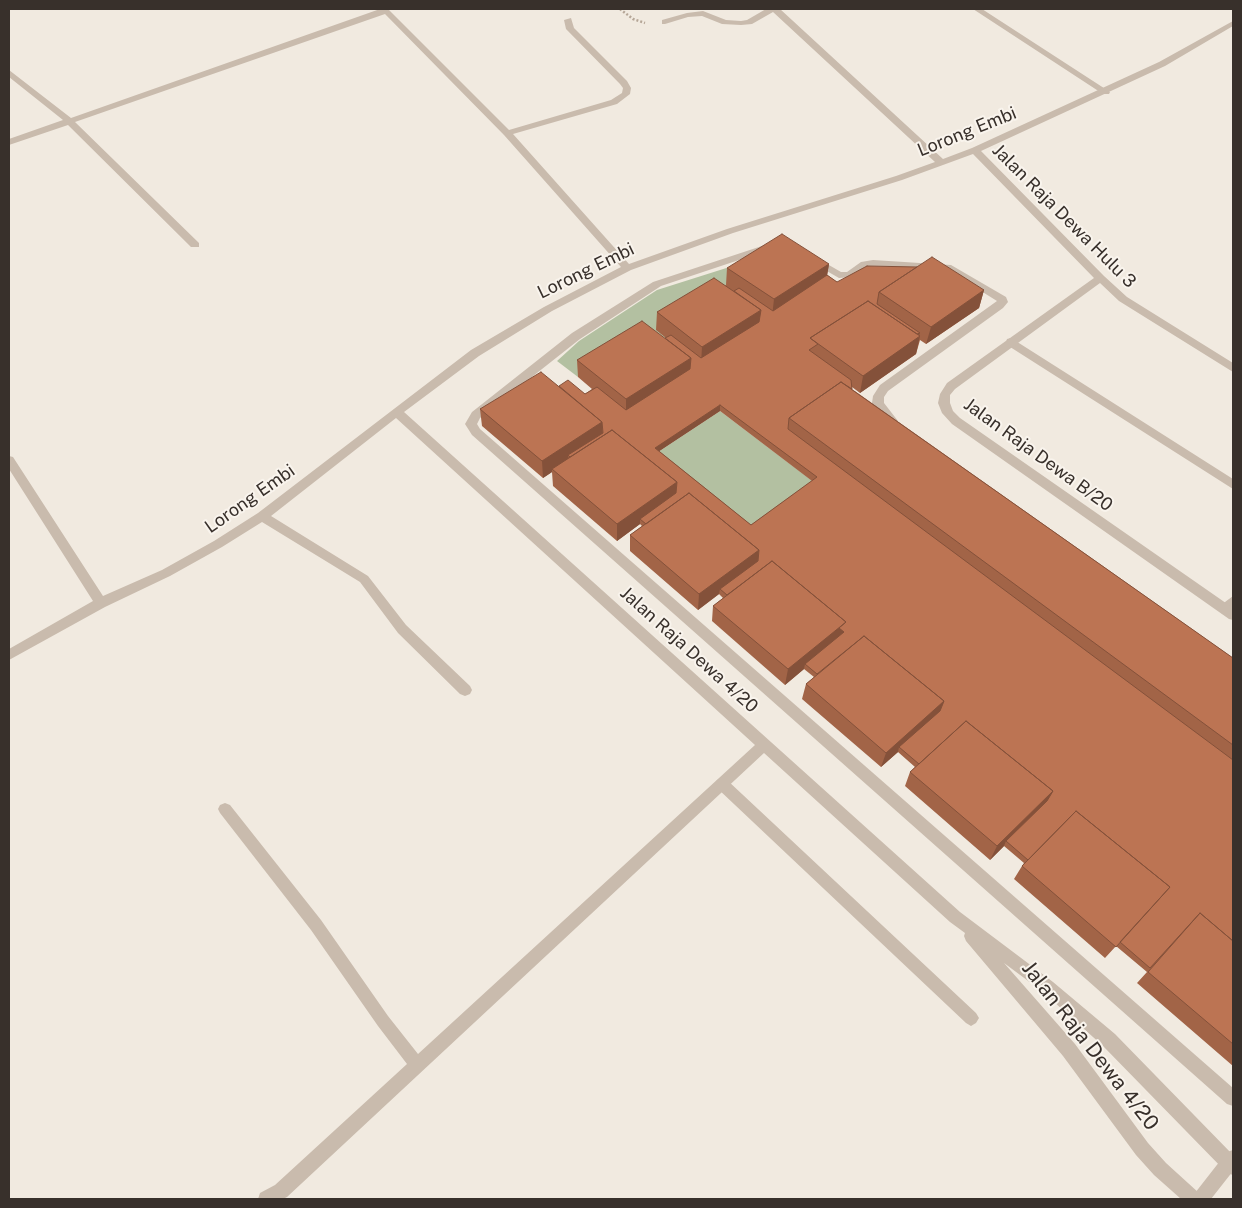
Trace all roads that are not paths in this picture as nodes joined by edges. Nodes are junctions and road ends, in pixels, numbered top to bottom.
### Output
1 (774, 9) edge
2 (977, 9) edge
3 (385, 10) edge
4 (568, 20) dead end
5 (665, 22) road end
6 (1233, 23) edge
7 (9, 73) edge
8 (1106, 92) junction
9 (68, 120) junction
10 (507, 133) junction
11 (9, 142) edge
12 (975, 150) junction
13 (942, 163) junction
14 (781, 243) edge
15 (196, 245) dead end
16 (802, 251) edge
17 (627, 268) junction
18 (1100, 278) junction
19 (1012, 342) junction
20 (1233, 368) edge
21 (396, 412) junction
22 (905, 430) edge
23 (9, 460) edge
24 (1233, 485) edge
25 (262, 516) junction
26 (101, 603) junction
27 (1230, 608) edge
28 (9, 655) edge
29 (465, 690) dead end
30 (764, 745) junction
31 (722, 784) junction
32 (224, 809) dead end
33 (955, 917) junction
34 (971, 1018) dead end
35 (416, 1065) junction
36 (1233, 1098) edge
37 (1232, 1163) edge
38 (284, 1195) edge
39 (266, 1199) edge
40 (1193, 1199) edge
41 (1201, 1199) edge

1 - 5 street
1 - 13 street
2 - 8 street
3 - 9 street
3 - 10 street
4 - 10 street
6 - 8 street, Lorong Embi
7 - 9 street
8 - 12 street, Lorong Embi
9 - 11 street
9 - 15 street
10 - 17 street
12 - 13 street, Lorong Embi
12 - 18 street, Jalan Raja Dewa Hulu 3
13 - 17 street, Lorong Embi
14 - 36 street
16 - 22 street
17 - 21 street, Lorong Embi
18 - 19 street, Jalan Raja Dewa B/20
18 - 20 street, Jalan Raja Dewa Hulu 3
19 - 24 street
19 - 27 street, Jalan Raja Dewa B/20
21 - 25 street, Lorong Embi
21 - 30 street, Jalan Raja Dewa 4/20
23 - 26 street
25 - 26 street, Lorong Embi
25 - 29 street
26 - 28 street, Lorong Embi
30 - 31 street
30 - 33 street, Jalan Raja Dewa 4/20
31 - 34 street
31 - 35 street
32 - 35 street
33 - 37 street, Jalan Raja Dewa 4/20
33 - 40 street, Jalan Raja Dewa 4/20
35 - 38 street
37 - 41 street
38 - 39 street

